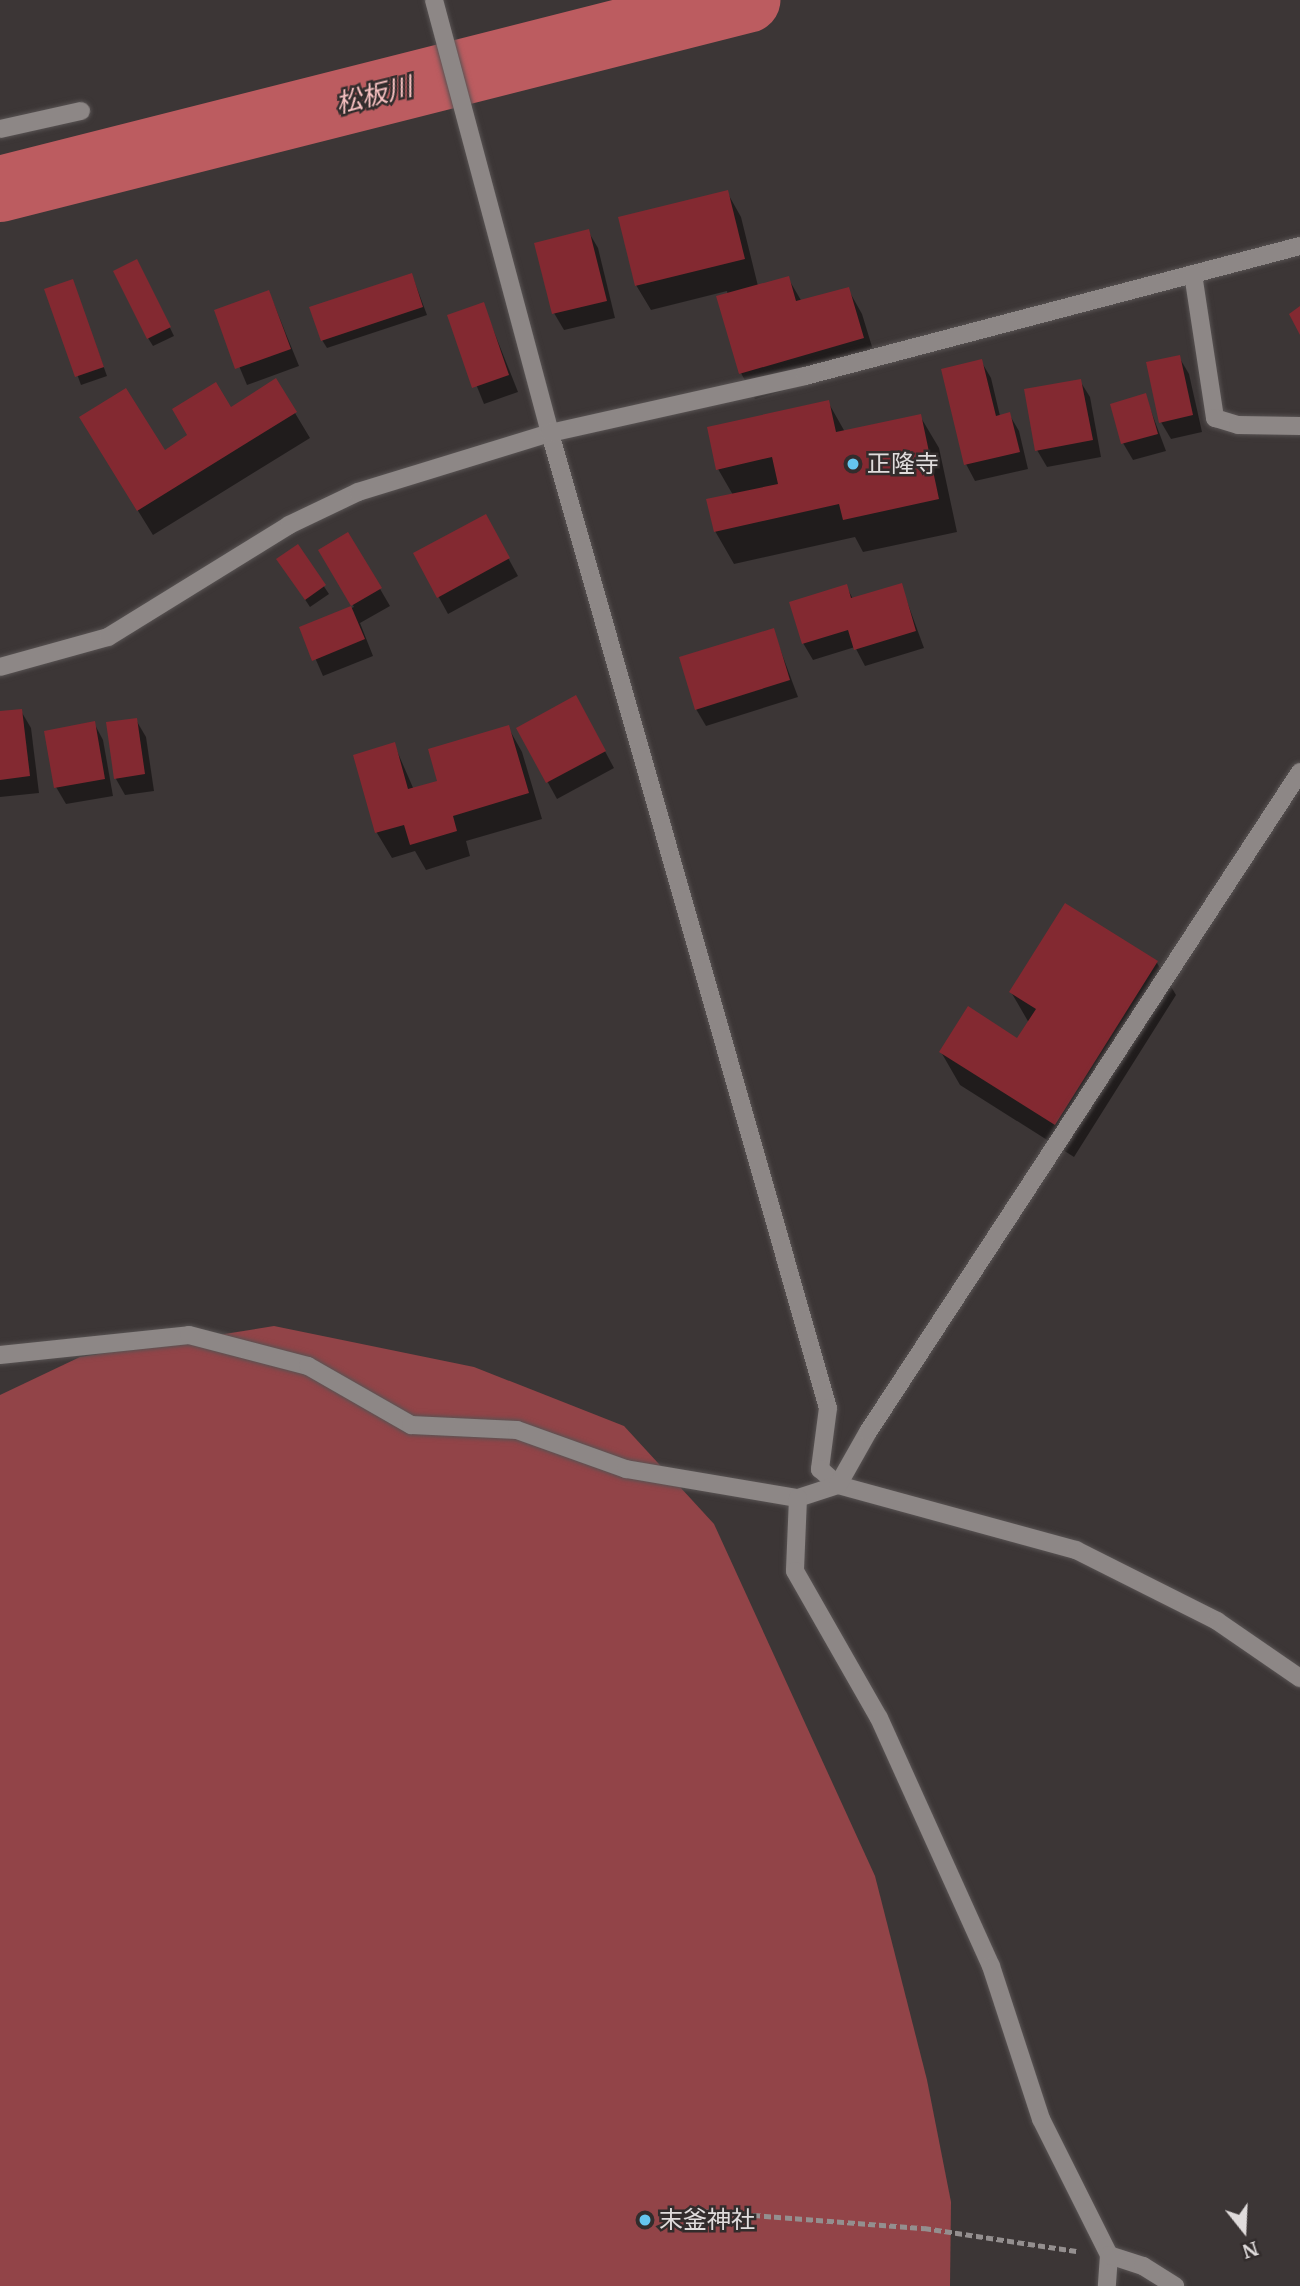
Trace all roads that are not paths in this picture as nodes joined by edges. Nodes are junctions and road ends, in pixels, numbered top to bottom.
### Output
1 (434, 0) edge
2 (81, 111) dead end
3 (0, 129) edge
4 (1300, 246) edge
5 (1193, 274) junction
6 (1300, 426) edge
7 (550, 433) junction
8 (0, 667) edge
9 (1300, 772) edge
10 (0, 1355) edge
11 (838, 1485) junction
12 (798, 1497) junction
13 (1300, 1678) edge
14 (1109, 2255) junction
15 (1107, 2286) edge
16 (1175, 2286) edge

1 - 7 street
2 - 3 street
4 - 5 street
5 - 6 street
5 - 7 street
7 - 8 street
7 - 11 street
9 - 11 street
10 - 12 street
11 - 12 street
11 - 13 street
12 - 14 street
14 - 15 street
14 - 16 street

